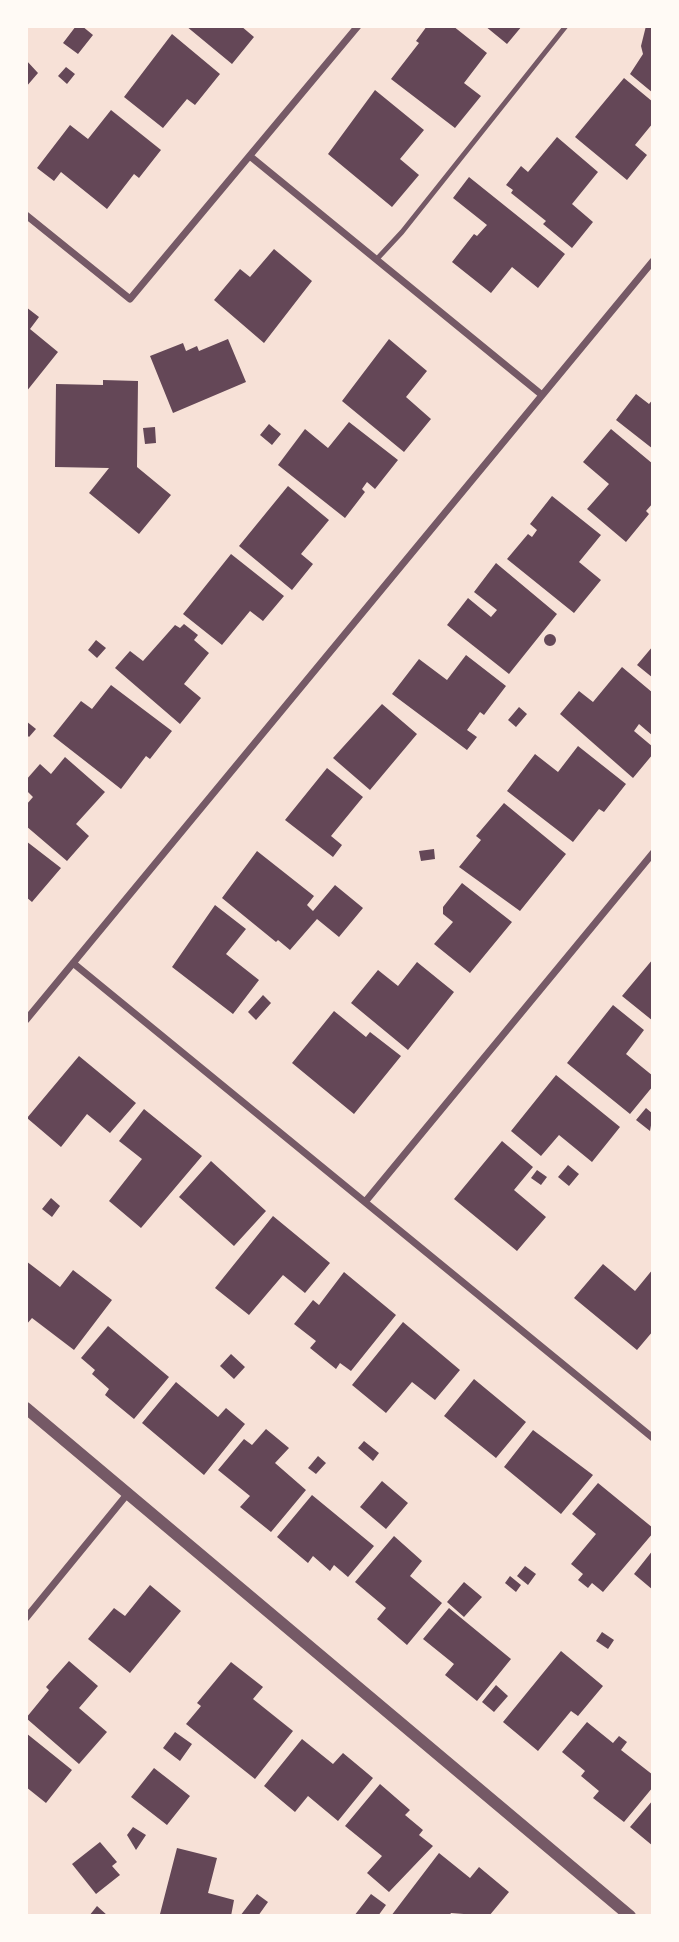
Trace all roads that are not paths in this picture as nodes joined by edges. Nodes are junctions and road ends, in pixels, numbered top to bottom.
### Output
1 (358, 26) edge
2 (566, 26) edge
3 (251, 157) junction
4 (26, 215) edge
5 (376, 260) junction
6 (653, 261) edge
7 (542, 395) junction
8 (653, 853) edge
9 (74, 963) junction
10 (26, 1020) edge
11 (365, 1202) junction
12 (26, 1408) edge
13 (653, 1426) edge
14 (650, 1436) edge
15 (129, 1493) junction
16 (26, 1618) edge
17 (630, 1916) edge

1 - 3 street
2 - 5 lane
3 - 4 street
3 - 5 street
5 - 7 street
6 - 7 street
7 - 9 street
8 - 11 street
9 - 10 street
9 - 11 street
11 - 14 street
12 - 15 street
13 - 14 street
15 - 16 street
15 - 17 street

